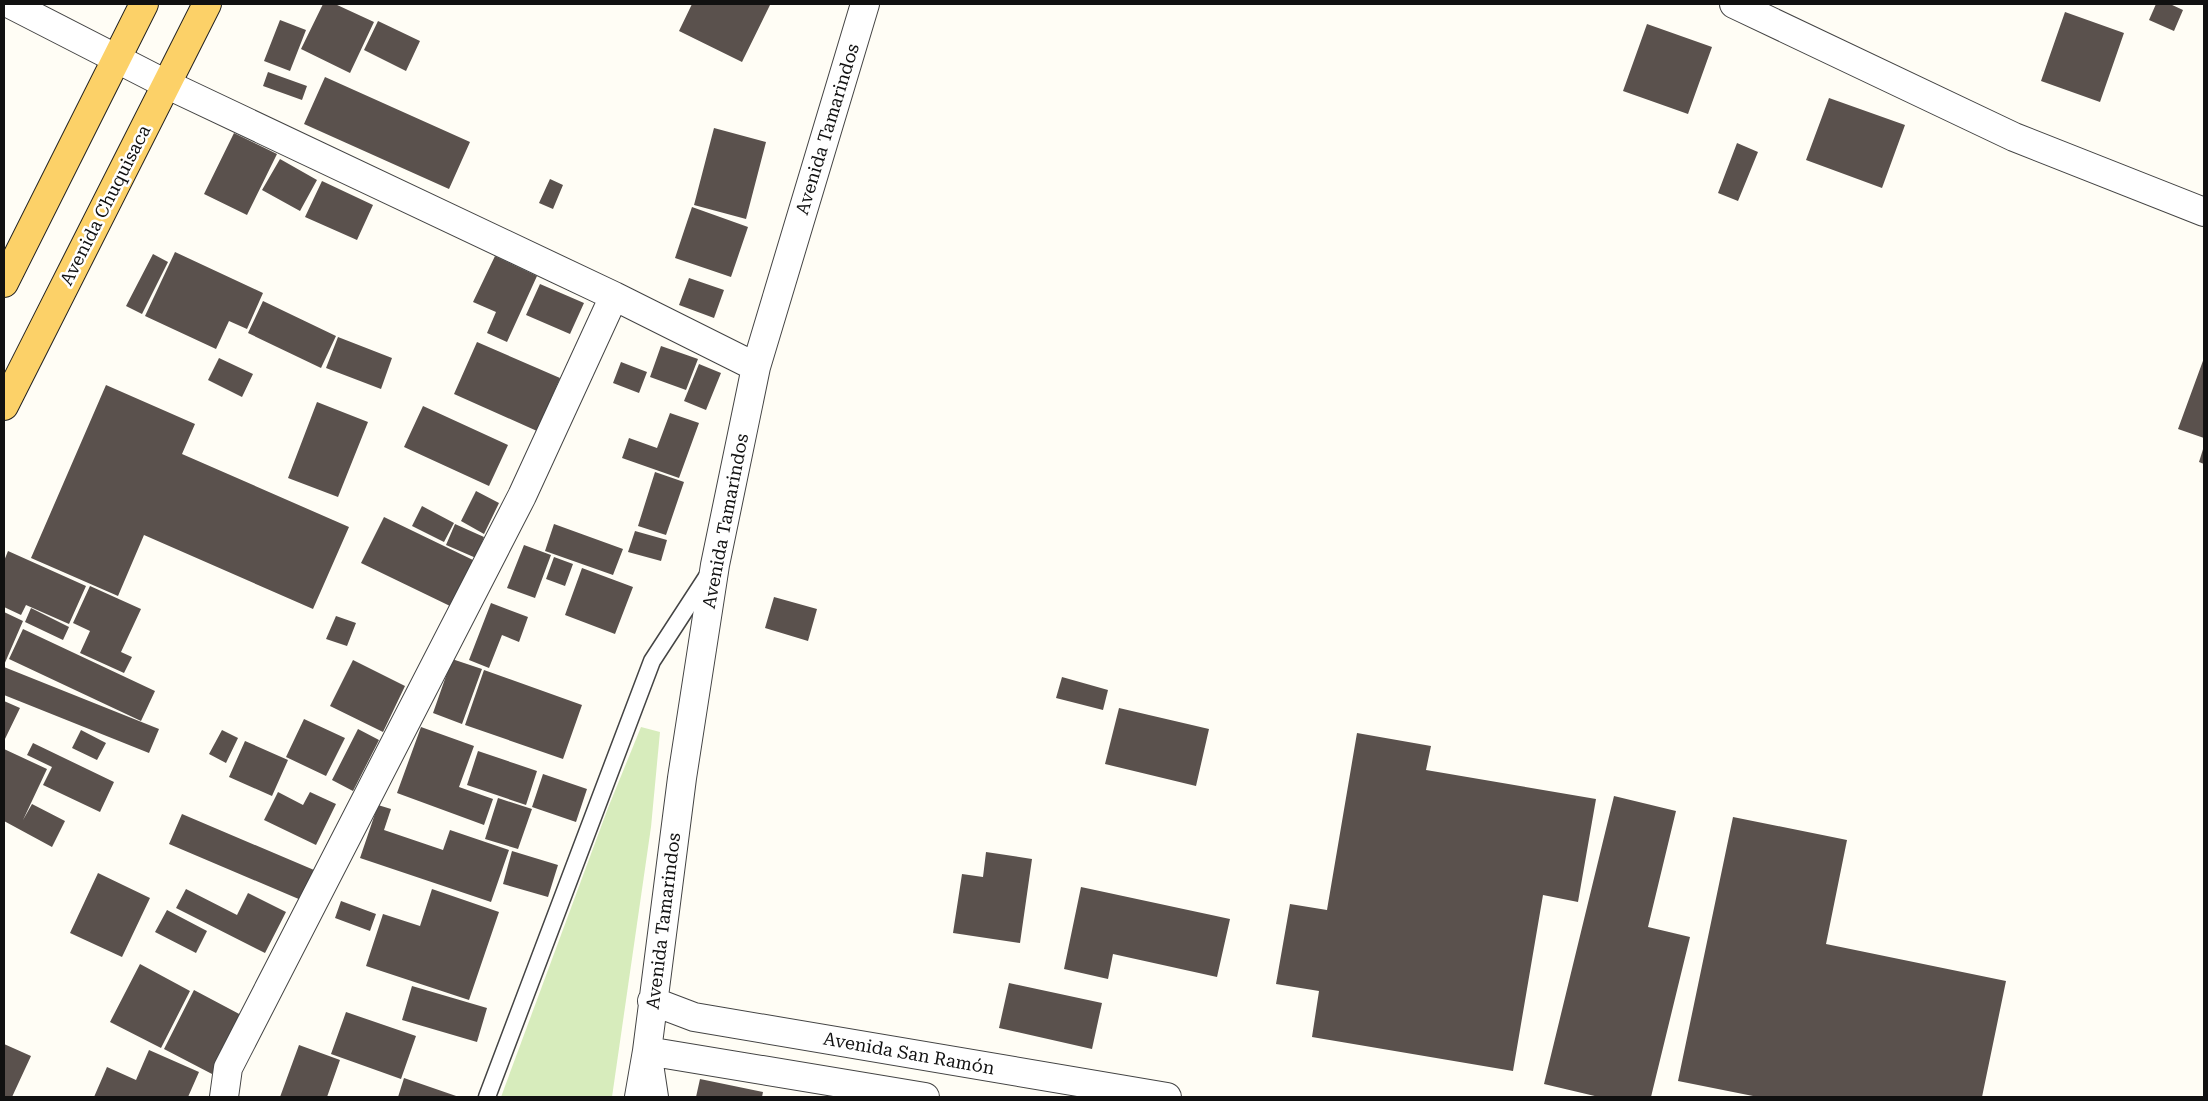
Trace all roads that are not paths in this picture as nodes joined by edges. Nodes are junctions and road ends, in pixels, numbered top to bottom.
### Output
1 (10, 4) edge
2 (144, 4) edge
3 (207, 4) edge
4 (865, 4) edge
5 (1734, 4) edge
6 (116, 58) junction
7 (166, 84) junction
8 (2204, 212) edge
9 (4, 283) edge
10 (614, 296) junction
11 (756, 367) junction
12 (4, 406) edge
13 (715, 565) junction
14 (652, 1001) junction
15 (647, 1051) junction
16 (224, 1097) edge
17 (487, 1097) edge
18 (639, 1097) edge
19 (654, 1097) edge
20 (924, 1097) edge
21 (1167, 1097) edge

1 - 6 street
2 - 6 main road
3 - 7 main road, Avenida Chuquisaca
4 - 11 street, Avenida Tamarindos
5 - 8 street
6 - 7 street
6 - 9 main road
7 - 10 street
7 - 12 main road, Avenida Chuquisaca
10 - 11 street
10 - 16 street
11 - 13 street, Avenida Tamarindos
13 - 14 street, Avenida Tamarindos
13 - 17 lane
14 - 15 street, Avenida Tamarindos
14 - 21 street, Avenida San Ramón
15 - 18 street, Avenida Tamarindos
15 - 19 street, Avenida Tamarindos
15 - 20 street

